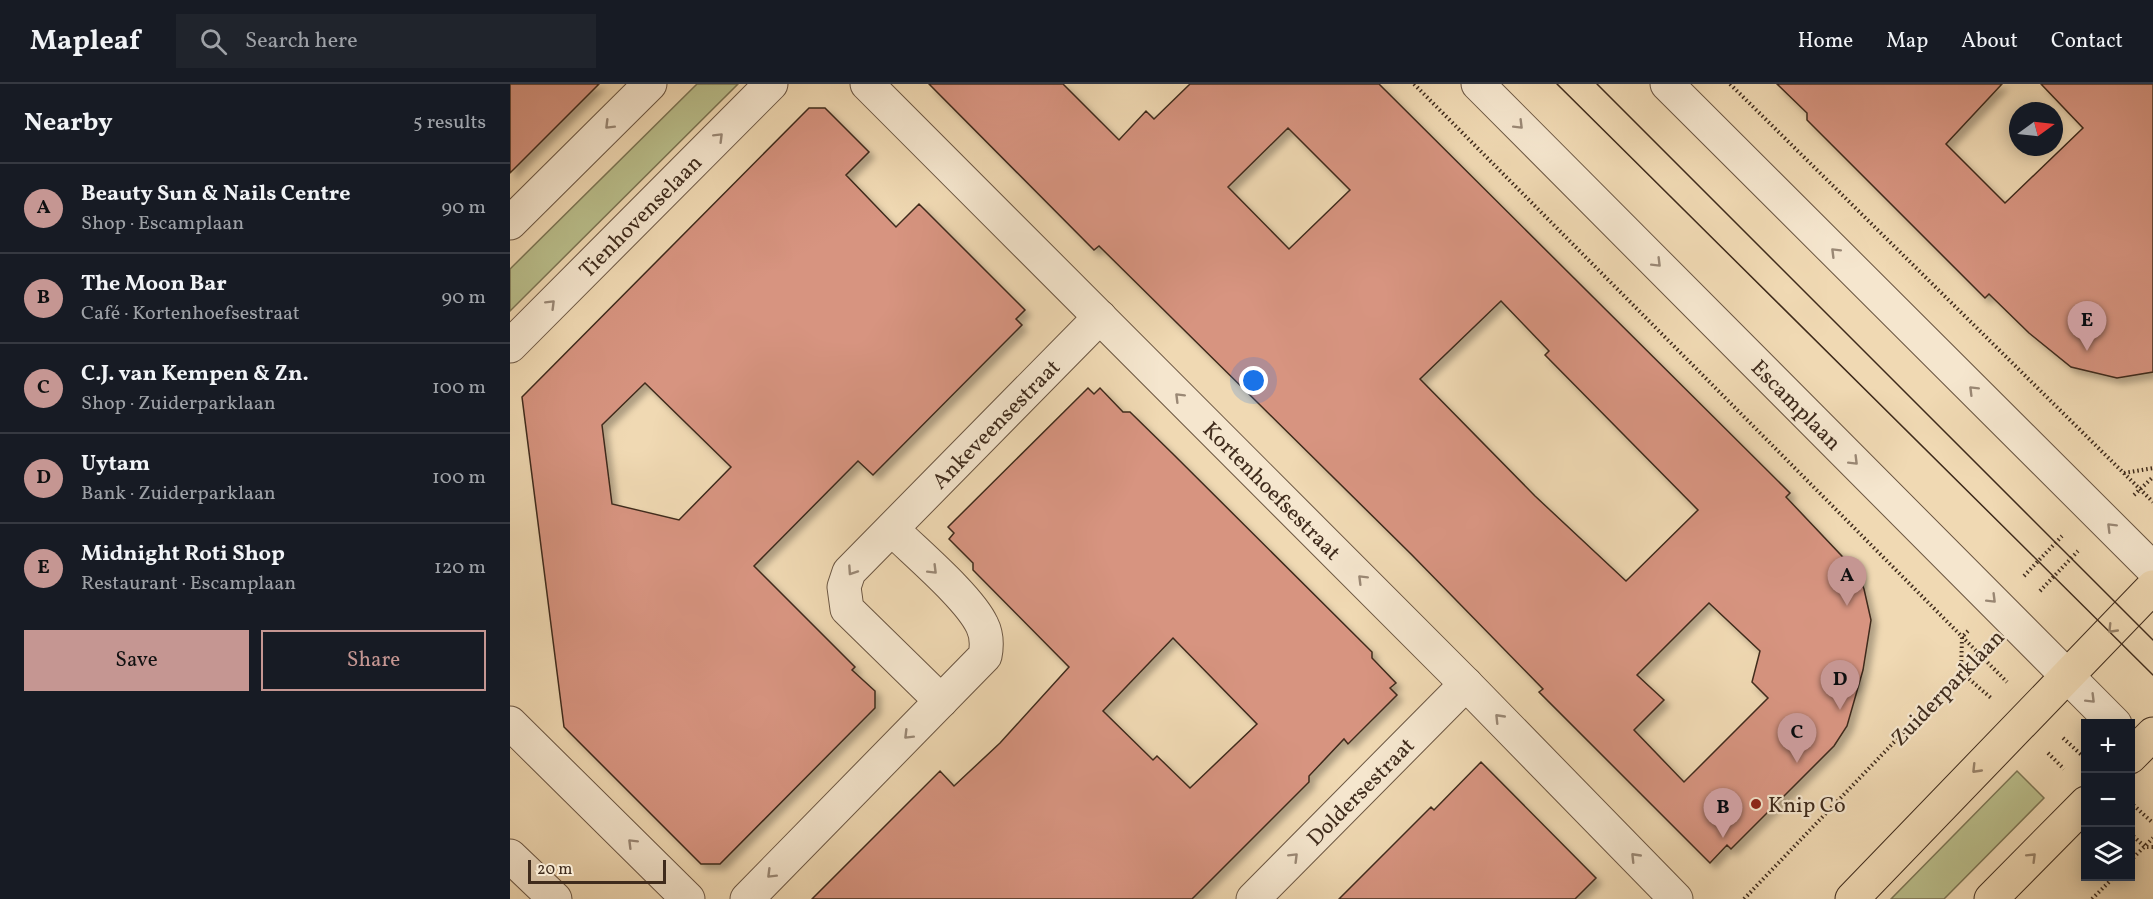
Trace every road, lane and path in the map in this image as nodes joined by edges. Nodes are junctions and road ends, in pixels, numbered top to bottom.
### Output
1 (650, 84) edge
2 (771, 84) edge
3 (867, 84) edge
4 (1414, 84) edge
5 (1478, 84) edge
6 (1730, 84) edge
7 (1676, 87) edge
8 (510, 223) edge
9 (1100, 317) junction
10 (510, 346) edge
11 (2153, 477) edge
12 (2141, 489) junction
13 (2153, 502) edge
14 (2107, 523) junction
15 (892, 529) junction
16 (2153, 568) edge
17 (2153, 587) edge
18 (2012, 619) junction
19 (1978, 654) junction
20 (2067, 675) junction
21 (1466, 684) junction
22 (941, 701) junction
23 (2111, 719) edge
24 (510, 723) edge
25 (2019, 724) junction
26 (2069, 774) dead end
27 (2081, 807) edge
28 (2135, 807) edge
29 (2153, 823) edge
30 (2135, 838) edge
31 (2153, 838) edge
32 (2145, 847) junction
33 (2153, 847) edge
34 (510, 856) edge
35 (2135, 856) edge
36 (2110, 881) edge
37 (555, 899) edge
38 (688, 899) edge
39 (747, 899) edge
40 (1253, 899) edge
41 (1676, 899) edge
42 (1744, 899) edge
43 (1851, 899) edge
44 (1991, 899) edge
45 (2092, 899) edge

1 -> 8 street
10 -> 2 street, Tienhovenselaan
3 - 9 street, Kortenhoefsestraat
4 - 19 path, Escamplaan
5 -> 18 street, Escamplaan
6 - 12 path
14 -> 7 street
9 - 15 street, Ankeveensestraat
21 -> 9 street, Kortenhoefsestraat
11 - 12 path, Zuiderparklaan
12 - 13 path
12 - 14 path, Zuiderparklaan
16 -> 14 street
14 - 18 path, Zuiderparklaan
15 -> 22 street
15 -> 22 street, Ankeveensestraat
17 -> 20 main road
18 - 19 path, Zuiderparklaan
18 - 20 street, Escamplaan
19 - 42 path, Zuiderparklaan
20 -> 23 street, Escamplaan
20 - 25 main road
40 -> 21 street, Doldersestraat
41 -> 21 street, Kortenhoefsestraat
22 -> 39 street
38 -> 24 street
25 - 26 path
25 -> 43 main road
44 -> 27 main road
28 - 29 path
30 - 32 path
31 - 32 path
32 - 33 path
32 - 35 path
34 - 37 street
36 - 45 path

